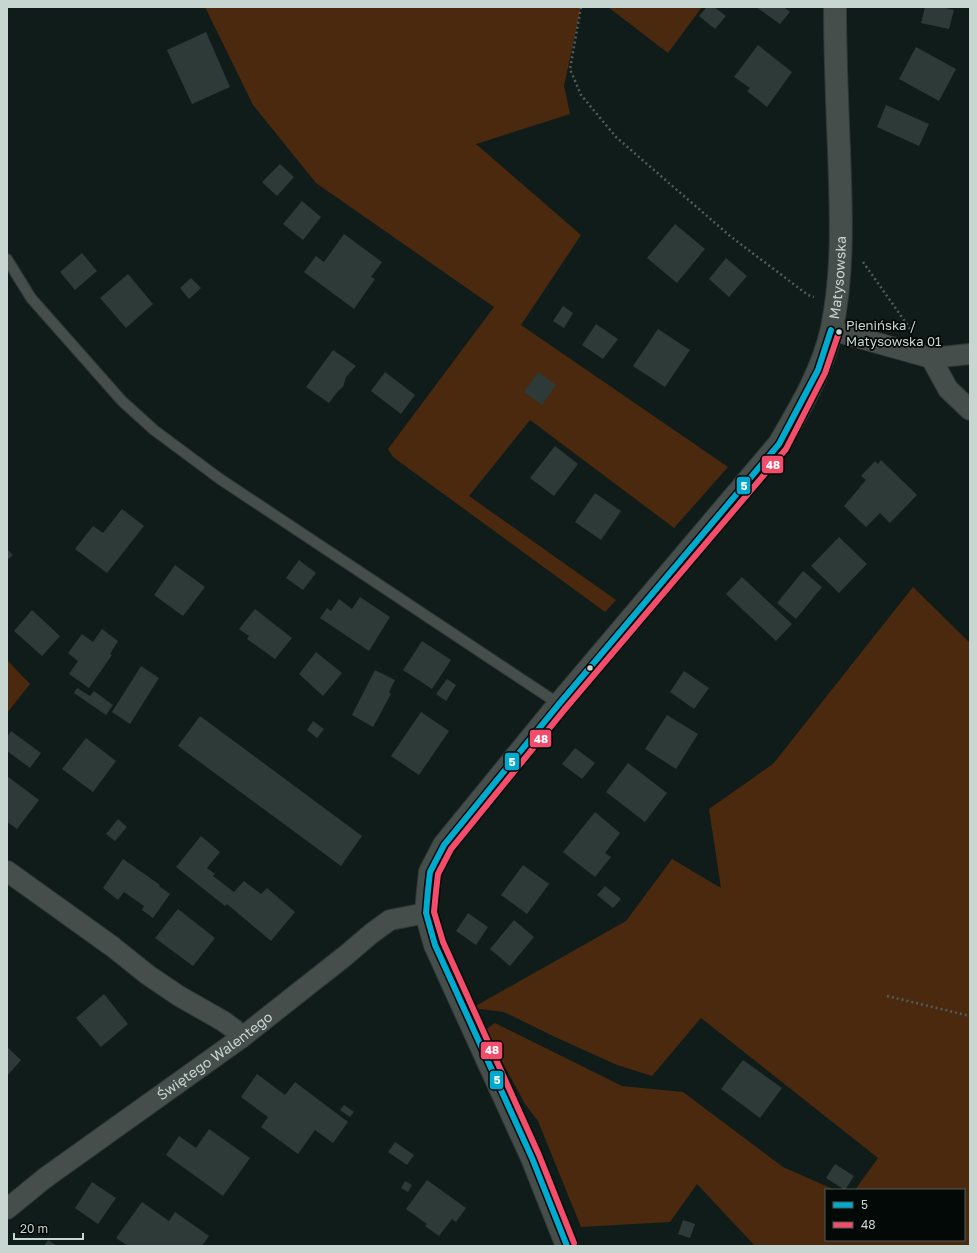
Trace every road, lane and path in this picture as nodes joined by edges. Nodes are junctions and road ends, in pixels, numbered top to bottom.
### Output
1 (581, 7) edge
2 (835, 7) edge
3 (860, 258) dead end
4 (7, 259) edge
5 (836, 303) junction
6 (831, 330) junction
7 (970, 354) edge
8 (931, 358) junction
9 (970, 410) edge
10 (559, 704) junction
11 (7, 870) edge
12 (426, 913) junction
13 (887, 996) dead end
14 (970, 1016) edge
15 (241, 1038) junction
16 (7, 1209) edge
17 (567, 1246) edge

1 - 5 path
2 - 5 street, Matysowska
3 - 8 path
4 - 10 lane
5 - 6 street, Matysowska
6 - 8 street
6 - 10 street, Matysowska
7 - 8 street
8 - 9 street
10 - 12 street, Matysowska
11 - 15 street
12 - 15 street, Świętego Walentego
12 - 17 street, Matysowska
13 - 14 path
15 - 16 street, Świętego Walentego

